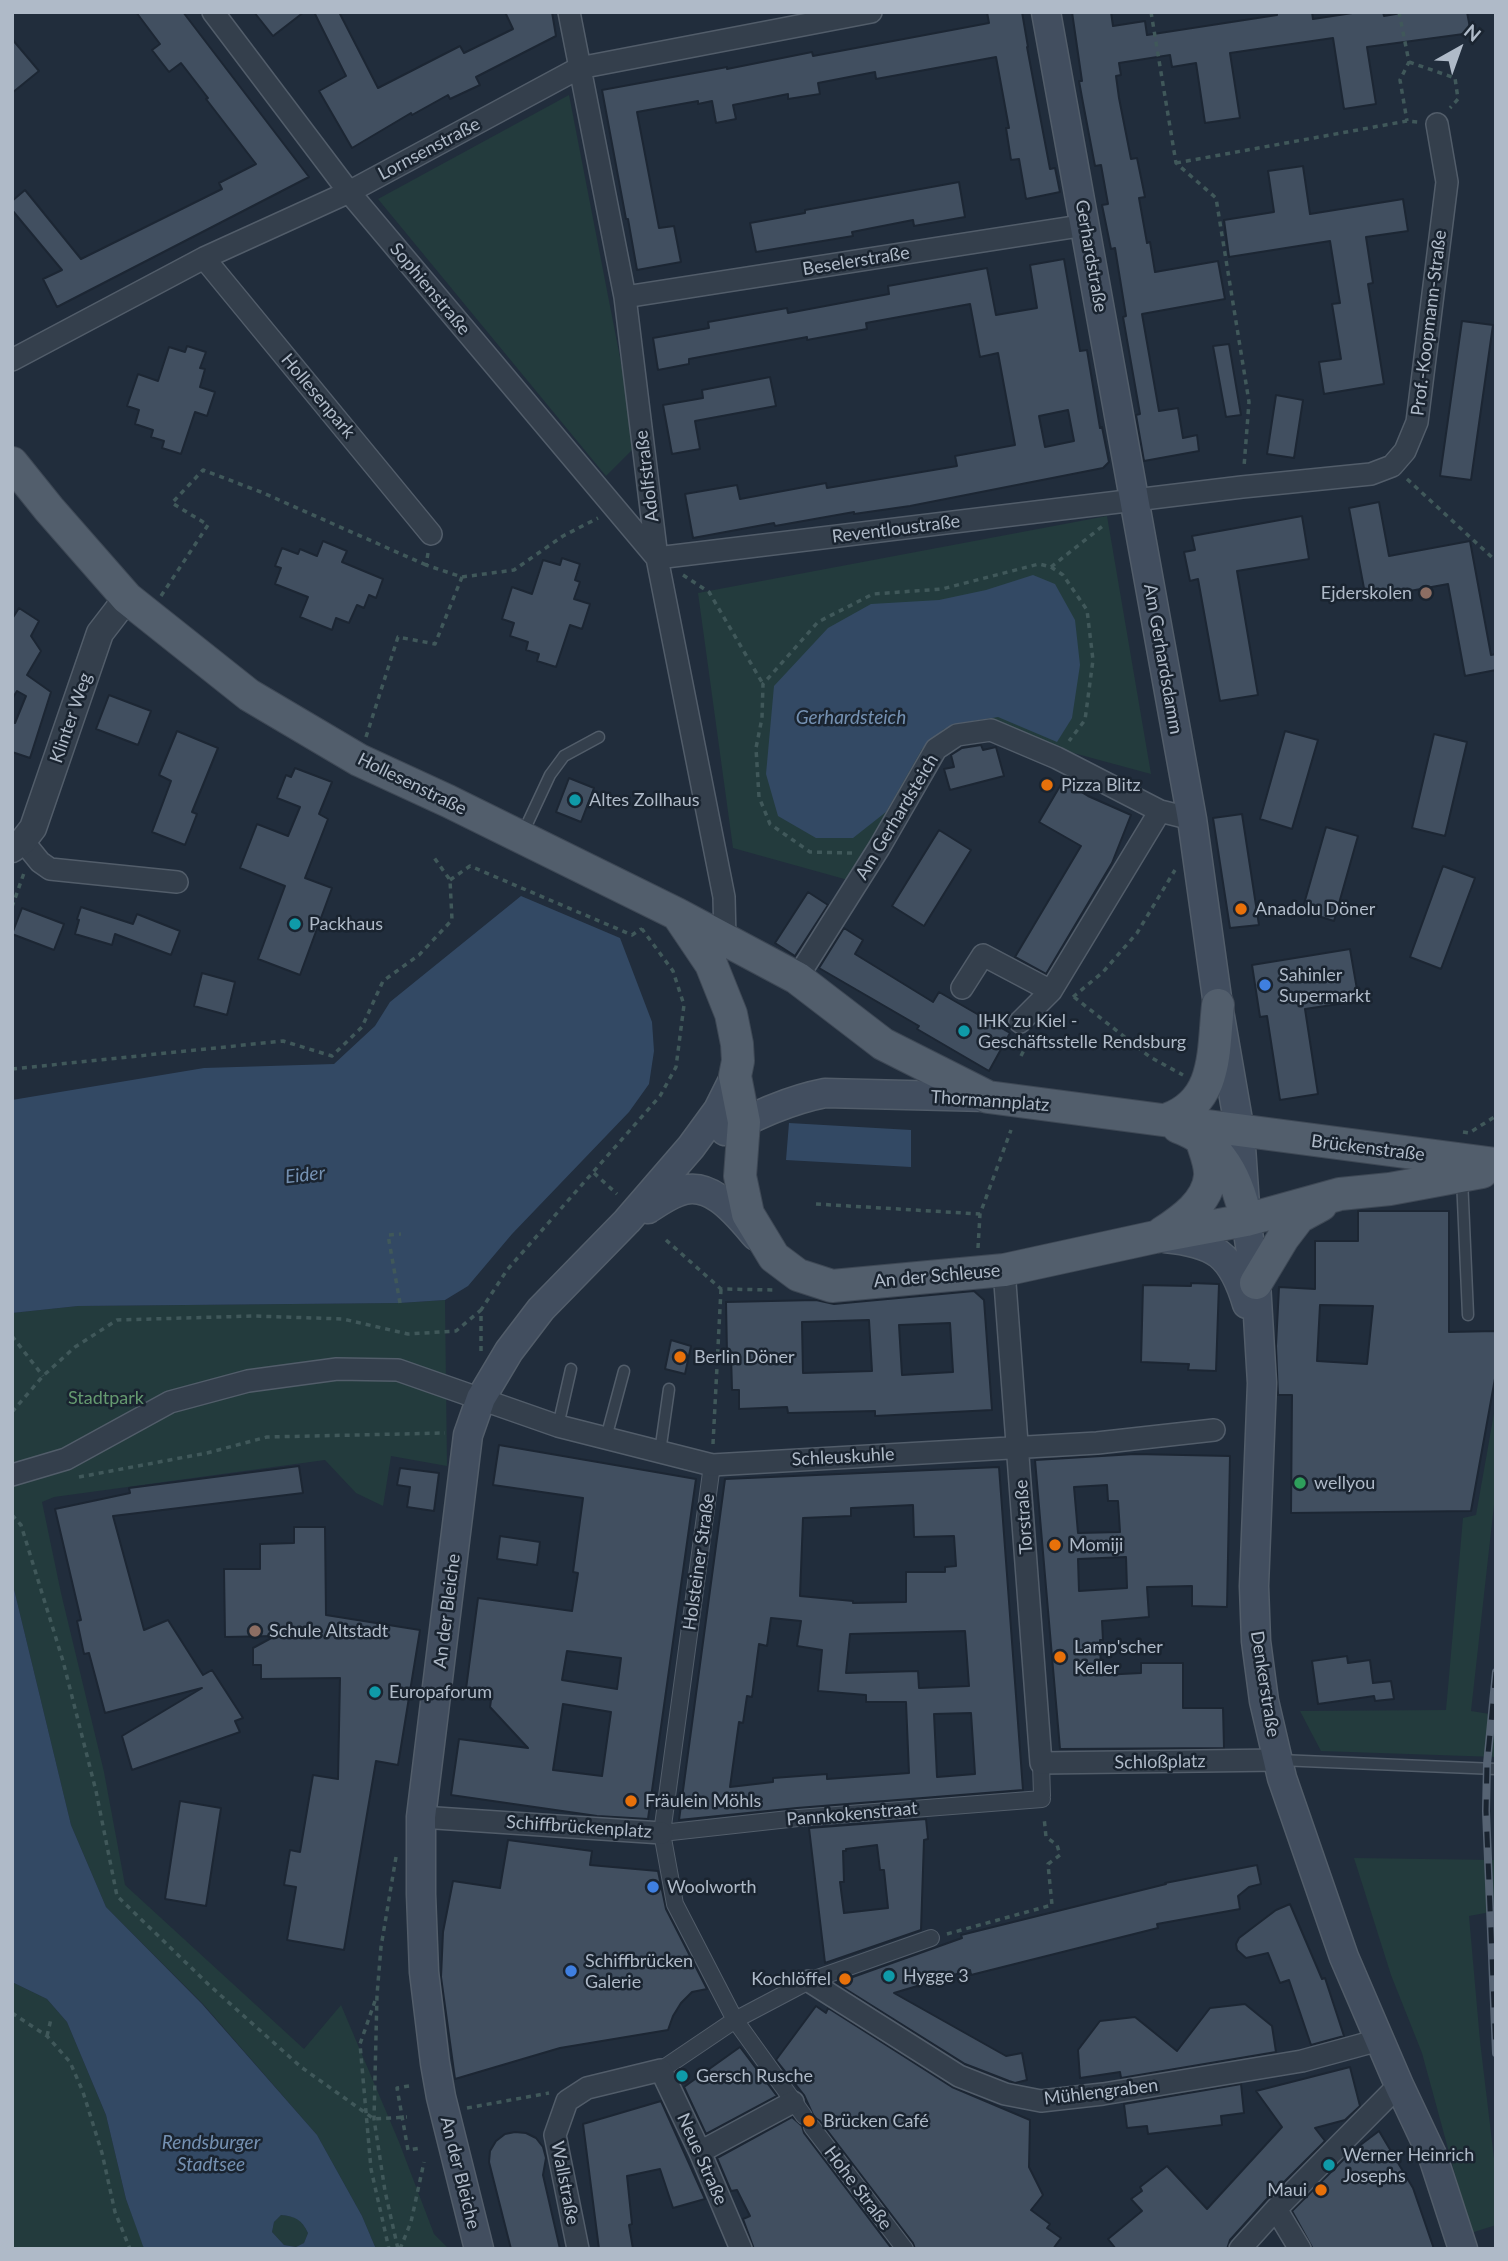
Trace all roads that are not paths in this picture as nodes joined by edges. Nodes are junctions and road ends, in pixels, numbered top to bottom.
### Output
1 (214, 12) edge
2 (569, 12) edge
3 (871, 12) edge
4 (1046, 12) edge
5 (579, 68) junction
6 (1437, 124) road end
7 (349, 192) junction
8 (1086, 225) junction
9 (204, 258) junction
10 (625, 297) junction
11 (12, 360) edge
12 (12, 463) edge
13 (1135, 499) junction
14 (431, 534) road end
15 (657, 558) junction
16 (138, 607) junction
17 (599, 737) dead end
18 (1160, 811) junction
19 (1192, 819) junction
20 (521, 837) junction
21 (22, 847) edge
22 (177, 882) dead end
23 (659, 916) junction
24 (725, 940) junction
25 (797, 978) junction
26 (962, 988) dead end
27 (1059, 997) junction
28 (1218, 1005) junction
29 (1026, 1029) road end
30 (735, 1076) junction
31 (988, 1097) junction
32 (1164, 1119) junction
33 (744, 1122) junction
34 (1240, 1137) junction
35 (1201, 1138) junction
36 (691, 1147) junction
37 (1496, 1167) edge
38 (1232, 1172) junction
39 (1462, 1175) junction
40 (1340, 1194) junction
41 (1182, 1220) junction
42 (1246, 1220) junction
43 (627, 1221) junction
44 (1155, 1237) junction
45 (774, 1257) junction
46 (990, 1272) junction
47 (1256, 1283) junction
48 (1468, 1315) dead end
49 (1258, 1341) junction
50 (571, 1369) dead end
51 (624, 1371) dead end
52 (669, 1389) dead end
53 (481, 1398) junction
54 (558, 1426) junction
55 (1214, 1430) dead end
56 (606, 1438) junction
57 (1019, 1448) junction
58 (660, 1452) junction
59 (712, 1465) junction
60 (12, 1475) edge
61 (1279, 1760) junction
62 (1041, 1763) junction
63 (1496, 1769) edge
64 (421, 1817) junction
65 (662, 1833) junction
66 (931, 1938) road end
67 (809, 1981) junction
68 (735, 2020) junction
69 (1379, 2040) junction
70 (662, 2070) junction
71 (1399, 2085) junction
72 (803, 2115) junction
73 (700, 2152) junction
74 (1276, 2209) junction
75 (480, 2249) edge
76 (578, 2249) edge
77 (741, 2249) edge
78 (905, 2249) edge
79 (1240, 2249) edge
80 (1300, 2249) edge
81 (1463, 2249) edge

1 - 7 street, Sophienstraße
2 - 5 street, Adolfstraße
3 - 5 street, Lornsenstraße
4 - 8 main road, Gerhardstraße
5 - 7 street, Lornsenstraße
5 - 10 street, Adolfstraße
6 - 13 street, Prof.-Koopmann-Straße
7 - 9 street, Lornsenstraße
7 - 15 street, Sophienstraße
8 - 10 street, Beselerstraße
8 - 13 main road, Gerhardstraße
9 - 11 street, Lornsenstraße
9 - 14 street, Hollesenpark
10 - 15 street, Adolfstraße
12 - 16 main road, Hollesenstraße
13 - 15 street, Reventloustraße
13 - 19 main road, Am Gerhardsdamm
15 - 24 street, Adolfstraße
16 - 20 main road, Hollesenstraße
16 - 21 street, Klinter Weg
17 - 20 lane
18 - 19 street, Am Gerhardsteich
18 - 25 street, Am Gerhardsteich
18 - 27 street
19 - 28 main road
20 - 23 main road, Hollesenstraße
21 - 22 street
23 - 24 main road
23 - 30 main road, Hollesenstraße
24 - 25 main road
25 - 31 main road
26 - 27 street
27 - 29 street
28 - 32 main road
28 - 34 main road
30 - 33 main road, Hollesenstraße
30 - 36 main road
31 - 32 main road, Thormannplatz
31 - 33 main road, Thormannplatz
32 - 34 main road, Thormannplatz
32 - 35 main road
33 - 36 main road, An der Bleiche
33 - 45 main road, An der Schleuse
34 - 37 main road, Brückenstraße
34 - 38 main road
34 - 42 main road
35 - 38 main road
35 - 41 main road
36 - 43 main road, An der Bleiche
37 - 39 main road, Brückenstraße
38 - 41 main road
38 - 42 main road
39 - 40 main road, Brückenstraße
39 - 48 lane
40 - 42 main road, Brückenstraße
40 - 47 main road
41 - 44 main road
42 - 44 main road, An der Schleuse
42 - 47 main road, Denkerstraße
43 - 45 main road
43 - 53 main road, An der Bleiche
44 - 46 main road, An der Schleuse
44 - 49 main road
45 - 46 main road, An der Schleuse
46 - 57 street, Torstraße
47 - 49 main road, Denkerstraße
49 - 61 main road, Denkerstraße
50 - 54 lane
51 - 56 lane
52 - 58 lane
53 - 54 street, Schleuskuhle
53 - 60 street, Schleuskuhle
53 - 64 main road, An der Bleiche
54 - 56 street, Schleuskuhle
55 - 57 street, Schleuskuhle
56 - 58 street, Schleuskuhle
57 - 59 street, Schleuskuhle
57 - 62 street, Torstraße
58 - 59 street, Schleuskuhle
59 - 65 street, Holsteiner Straße
61 - 62 street, Schloßplatz
61 - 63 lane
61 - 69 main road, Denkerstraße
62 - 65 street, Pannkokenstraat
64 - 65 street, Schiffbrückenplatz
64 - 75 main road, An der Bleiche
65 - 68 street, Schiffbrückenplatz
66 - 67 street
67 - 68 street
67 - 69 street, Mühlengraben
68 - 70 street
68 - 72 street, Hohe Straße
69 - 71 main road, Denkerstraße
70 - 73 street, Neue Straße
70 - 76 street, Wallstraße
71 - 74 street
71 - 81 main road, Denkerstraße
72 - 73 street
72 - 78 street, Hohe Straße
73 - 77 street, Neue Straße
74 - 79 street
74 - 80 street

